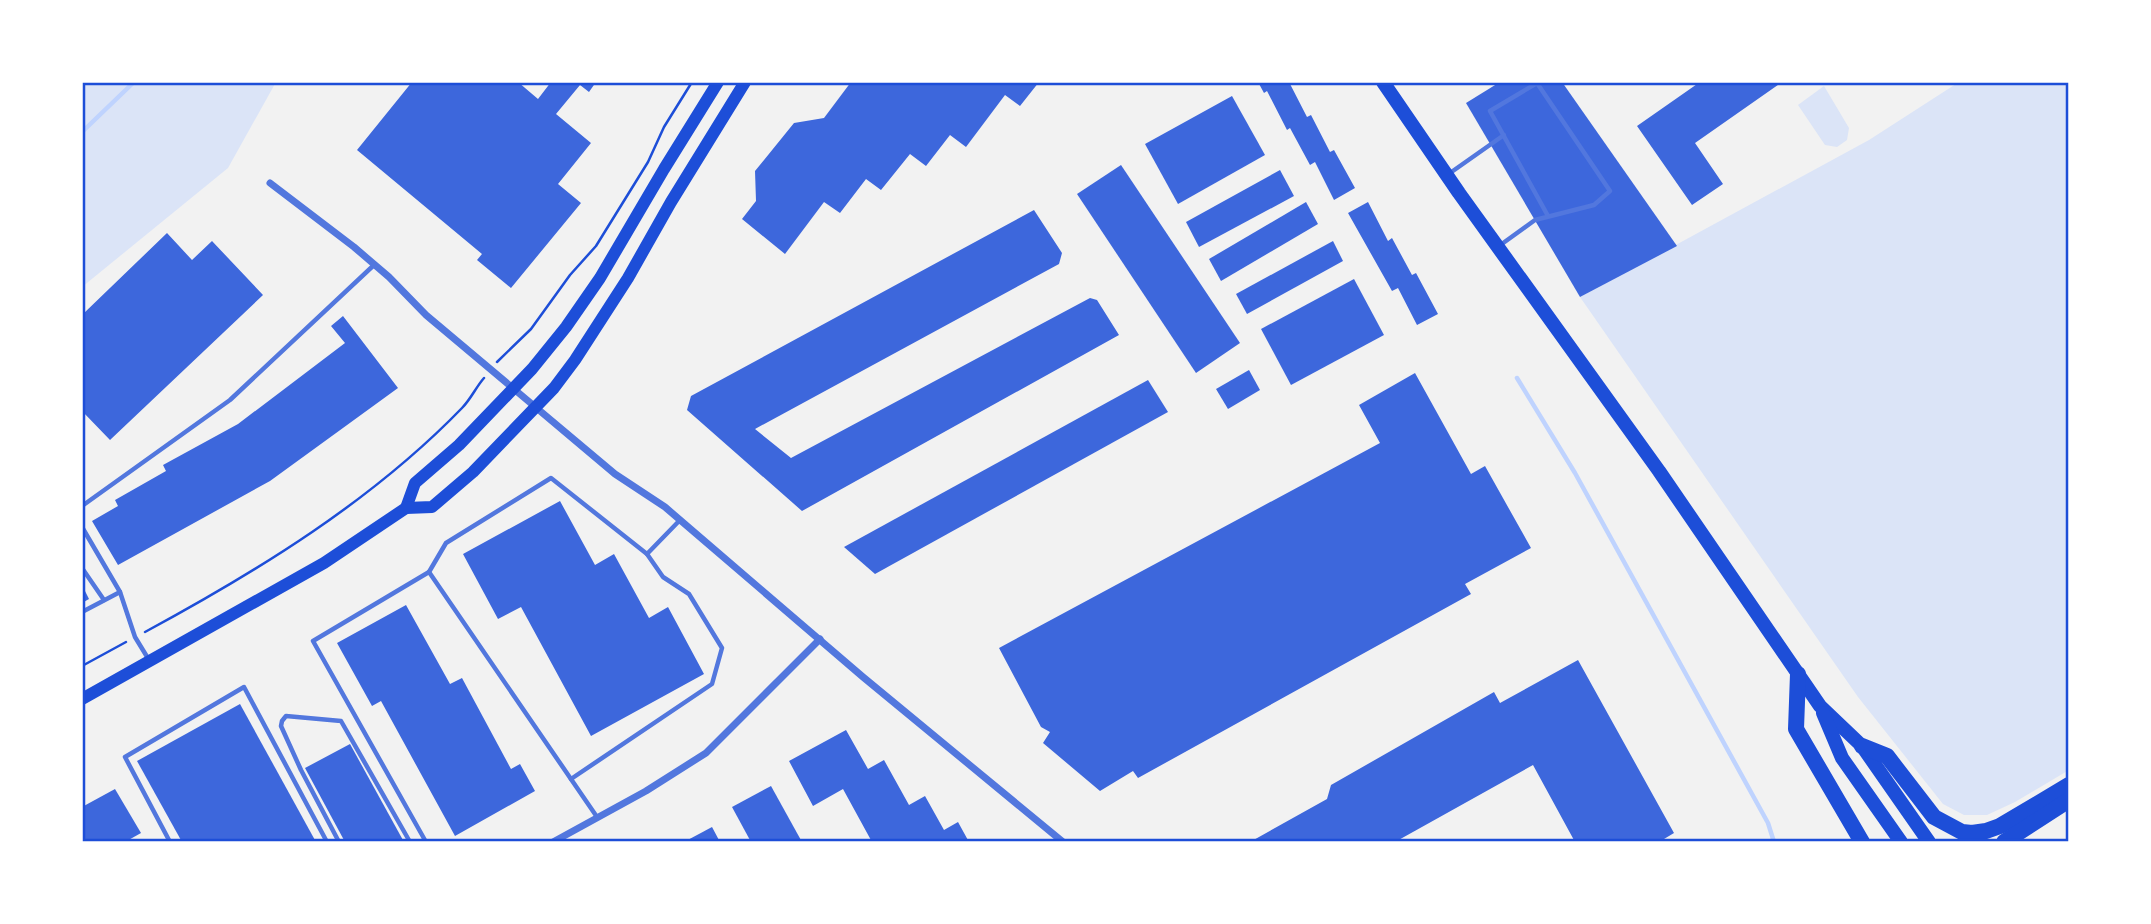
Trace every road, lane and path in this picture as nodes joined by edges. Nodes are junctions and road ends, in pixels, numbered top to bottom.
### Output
1 (691, 82) edge
2 (718, 82) edge
3 (745, 82) edge
4 (1383, 82) edge
5 (1504, 135) junction
6 (1447, 175) junction
7 (270, 183) dead end
8 (1548, 216) junction
9 (1498, 247) junction
10 (374, 264) junction
11 (503, 355) dead end
12 (476, 388) dead end
13 (514, 388) junction
14 (537, 407) junction
15 (82, 506) edge
16 (406, 508) junction
17 (680, 520) junction
18 (82, 527) edge
19 (647, 554) junction
20 (82, 568) edge
21 (429, 572) junction
22 (120, 592) junction
23 (104, 600) junction
24 (82, 612) edge
25 (173, 617) dead end
26 (820, 639) junction
27 (98, 657) dead end
28 (149, 662) junction
29 (82, 666) edge
30 (1798, 674) junction
31 (82, 699) edge
32 (1820, 706) junction
33 (1862, 746) junction
34 (571, 779) junction
35 (2069, 785) edge
36 (2069, 800) edge
37 (597, 817) junction
38 (170, 842) edge
39 (327, 842) edge
40 (339, 842) edge
41 (410, 842) edge
42 (426, 842) edge
43 (553, 842) edge
44 (1063, 842) edge
45 (1862, 842) edge
46 (1901, 842) edge
47 (1929, 842) edge
48 (2004, 842) edge

1 - 11 path
2 - 13 main road
3 - 14 main road
4 - 6 main road
5 - 6 lane
5 - 8 lane
5 - 8 lane
6 - 9 main road
7 - 10 street
8 - 9 lane
9 - 30 main road
10 - 13 street
10 - 15 lane
12 - 25 path
13 - 14 street
13 - 16 main road
14 - 16 main road
14 - 17 street
16 - 28 main road
17 - 19 lane
17 - 26 street
18 - 22 lane
19 - 21 lane
19 - 34 lane
20 - 23 lane
21 - 34 lane
21 - 42 lane
22 - 23 lane
22 - 28 lane
23 - 24 lane
26 - 37 street
26 - 44 street
27 - 29 path
28 - 31 main road
30 - 32 main road
30 - 45 highway
32 - 33 main road
32 - 46 main road
33 - 35 highway
33 - 47 main road
34 - 37 lane
36 - 48 highway
37 - 43 street
38 - 39 lane
40 - 41 lane

